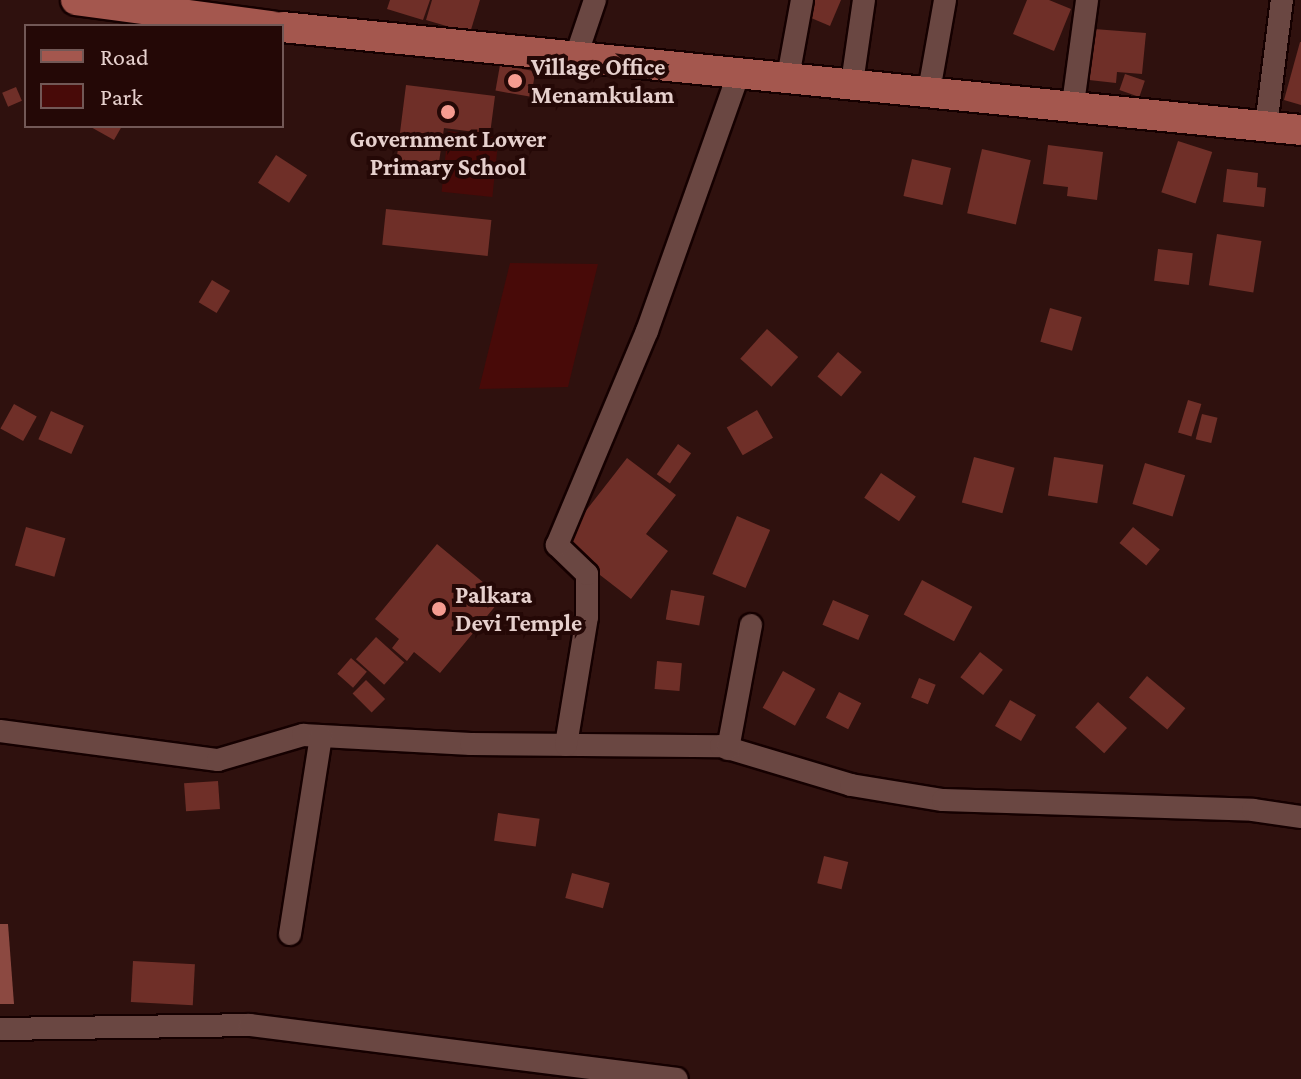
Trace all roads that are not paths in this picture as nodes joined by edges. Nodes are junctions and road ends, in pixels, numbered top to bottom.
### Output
1 (595, 0) edge
2 (802, 0) edge
3 (864, 0) edge
4 (945, 0) edge
5 (1087, 0) edge
6 (1282, 0) edge
7 (93, 2) edge
8 (256, 24) edge
9 (284, 27) edge
10 (575, 59) junction
11 (739, 72) junction
12 (788, 77) junction
13 (852, 83) junction
14 (929, 91) junction
15 (1073, 104) junction
16 (1266, 126) junction
17 (1301, 130) edge
18 (751, 625) dead end
19 (0, 731) edge
20 (321, 736) junction
21 (566, 745) junction
22 (728, 749) junction
23 (1301, 817) edge
24 (290, 934) dead end
25 (0, 1029) edge
26 (677, 1079) edge

1 - 10 street
2 - 12 street
3 - 13 street
4 - 14 street
5 - 15 street
6 - 16 street
7 - 8 main road
9 - 10 main road
10 - 11 main road
11 - 12 main road
11 - 21 street
12 - 13 main road
13 - 14 main road
14 - 15 main road
15 - 16 main road
16 - 17 main road
18 - 22 street
19 - 20 street
20 - 21 street
20 - 24 street
21 - 22 street
22 - 23 street
25 - 26 street

